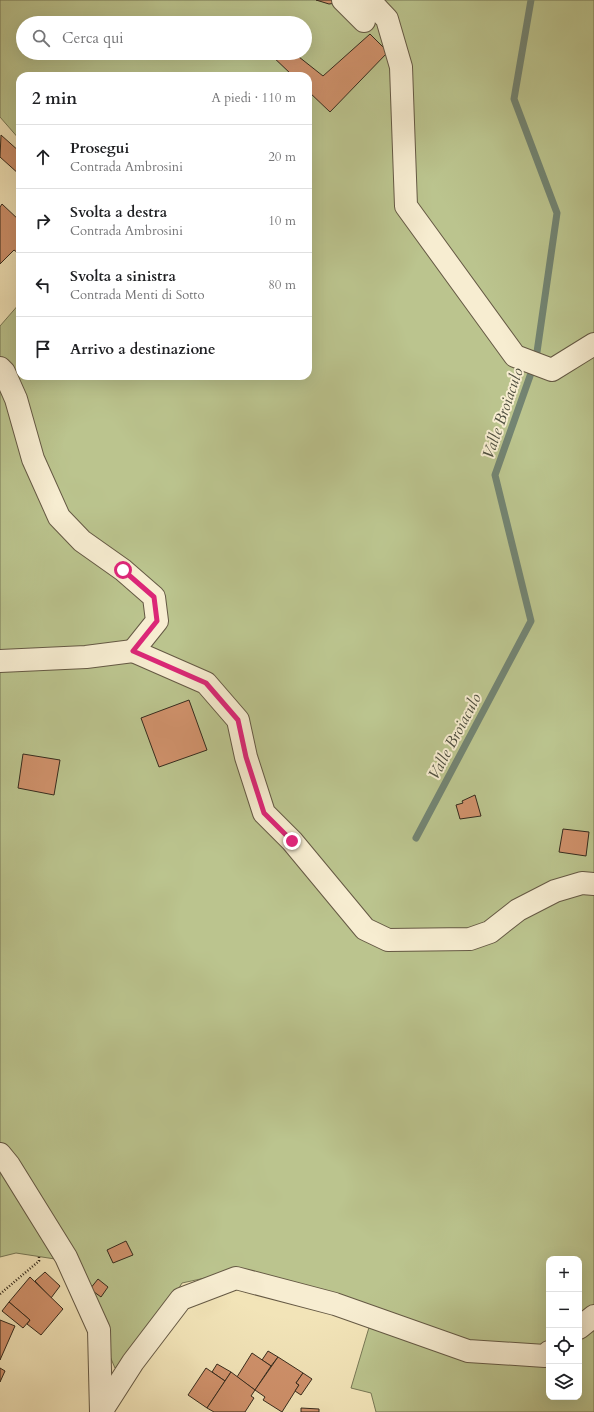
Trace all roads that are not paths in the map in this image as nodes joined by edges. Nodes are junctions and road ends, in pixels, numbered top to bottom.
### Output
1 (343, 0) edge
2 (369, 0) edge
3 (364, 21) dead end
4 (594, 344) edge
5 (0, 368) edge
6 (133, 651) junction
7 (0, 661) edge
8 (594, 884) edge
9 (0, 1154) edge
10 (594, 1316) edge
11 (582, 1326) edge
12 (546, 1355) edge
13 (101, 1412) edge

1 - 3 street
2 - 4 street
5 - 6 street
6 - 7 street
6 - 8 street
9 - 13 street
10 - 11 street
12 - 13 street

